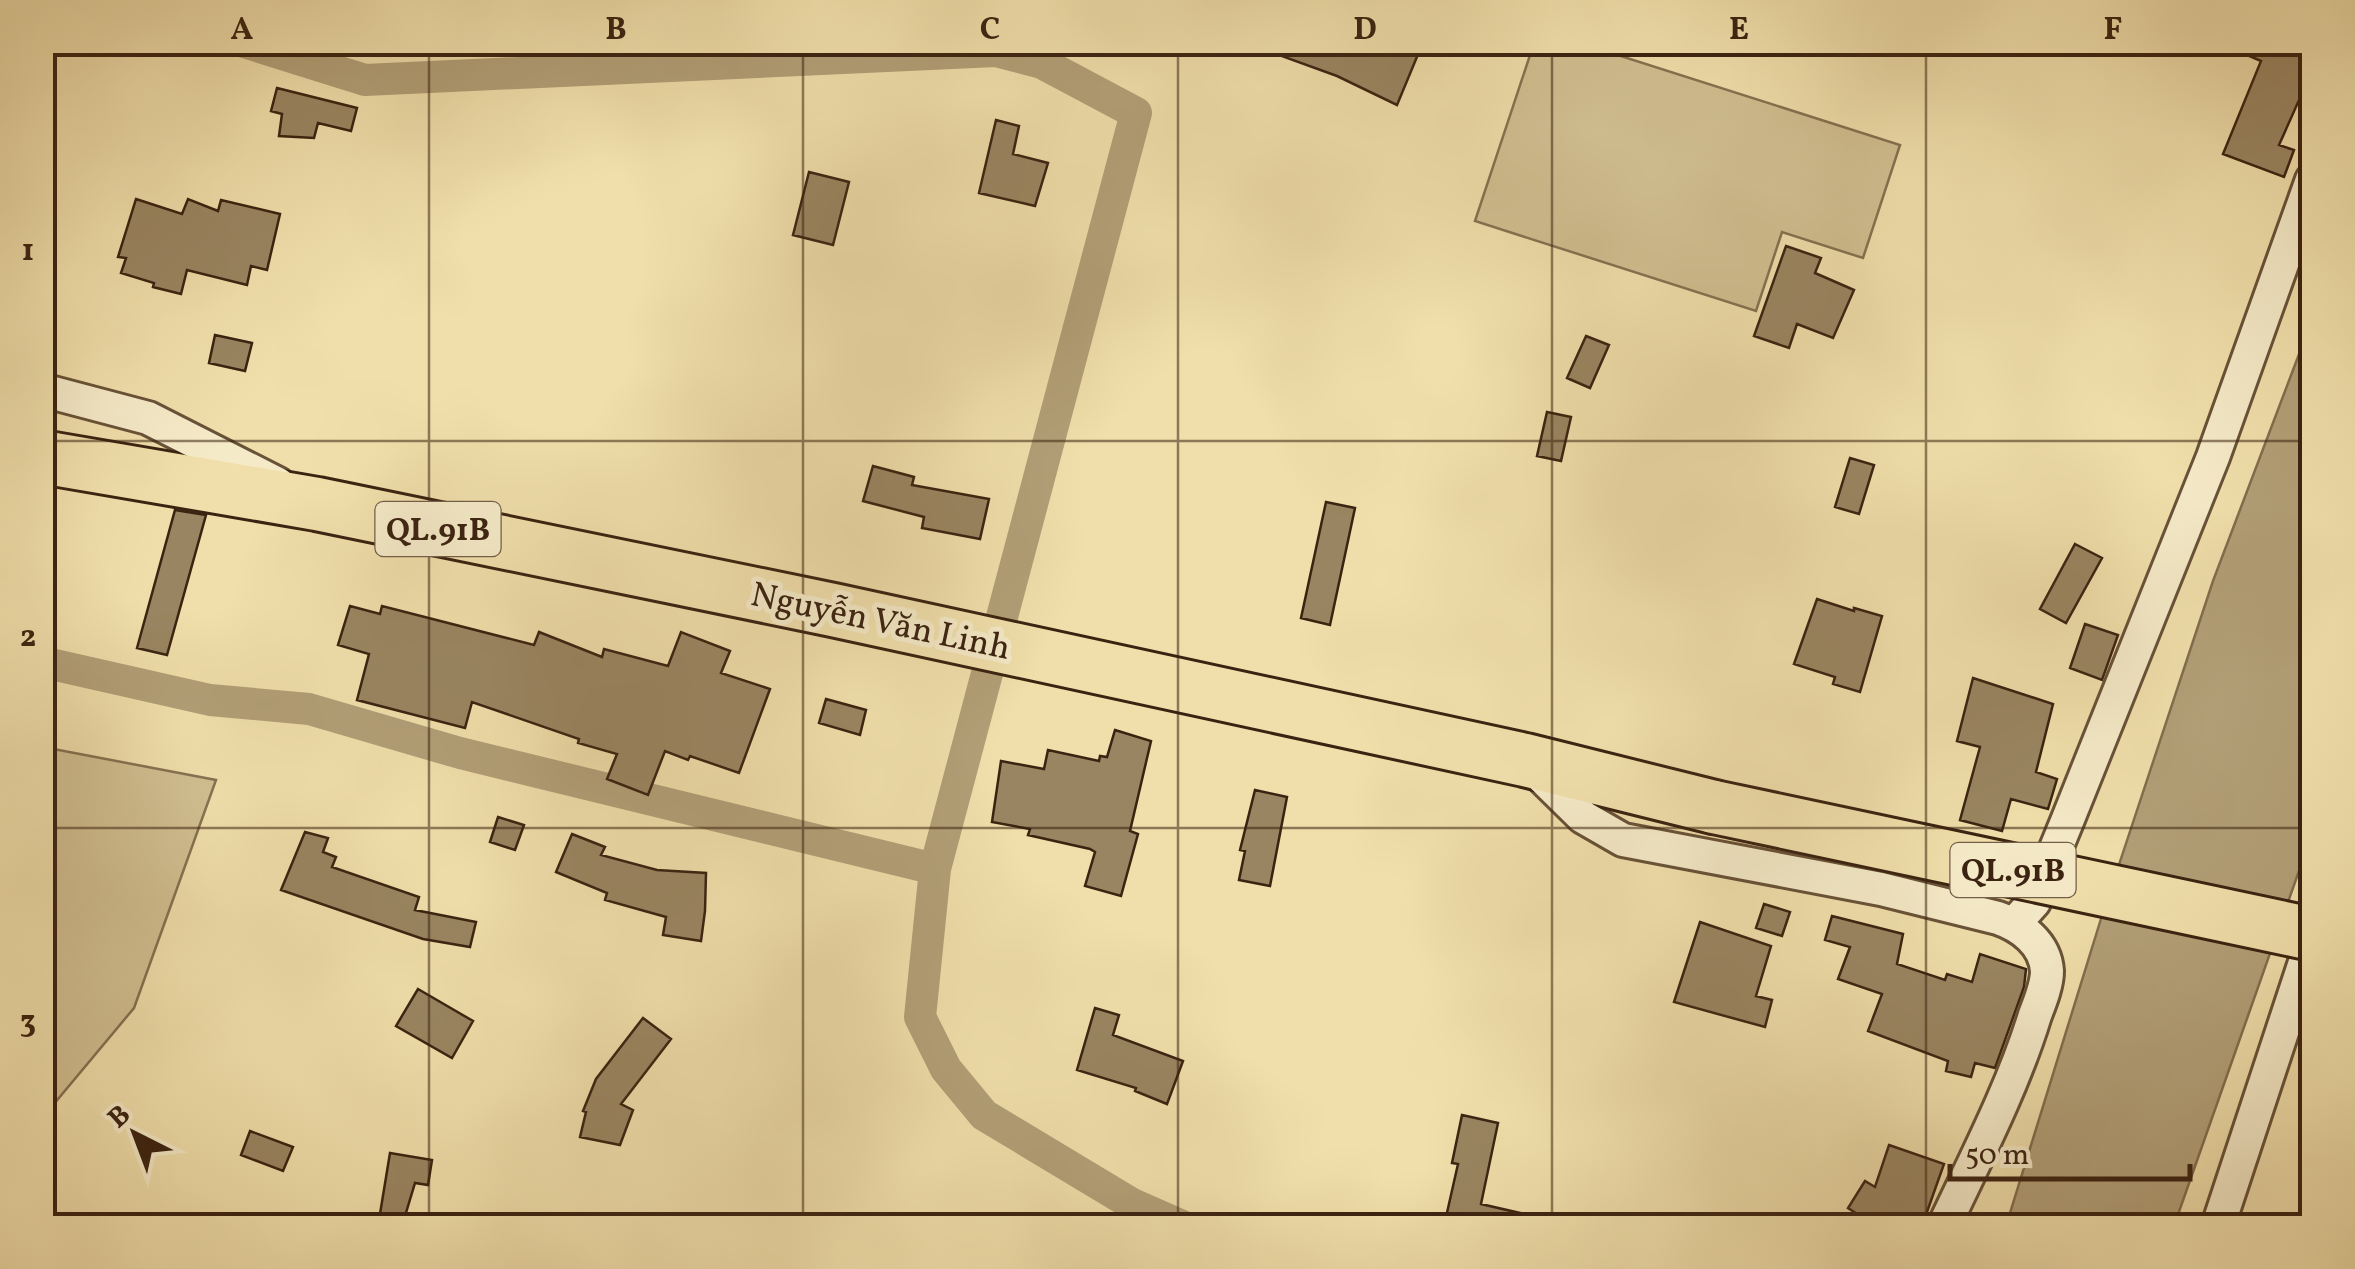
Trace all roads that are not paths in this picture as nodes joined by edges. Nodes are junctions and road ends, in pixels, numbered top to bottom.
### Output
1 (2312, 180) edge
2 (42, 390) edge
3 (42, 457) edge
4 (317, 504) junction
5 (1526, 760) junction
6 (2014, 924) junction
7 (2312, 937) edge
8 (1944, 1226) edge
9 (2218, 1226) edge

1 - 6 street
2 - 4 street
3 - 4 highway, Nguyễn Văn Linh / QL.91B
4 - 5 highway, Nguyễn Văn Linh / QL.91B
5 - 6 street
5 - 7 highway, Nguyễn Văn Linh / QL.91B, bridge
6 - 8 street
7 - 9 street

